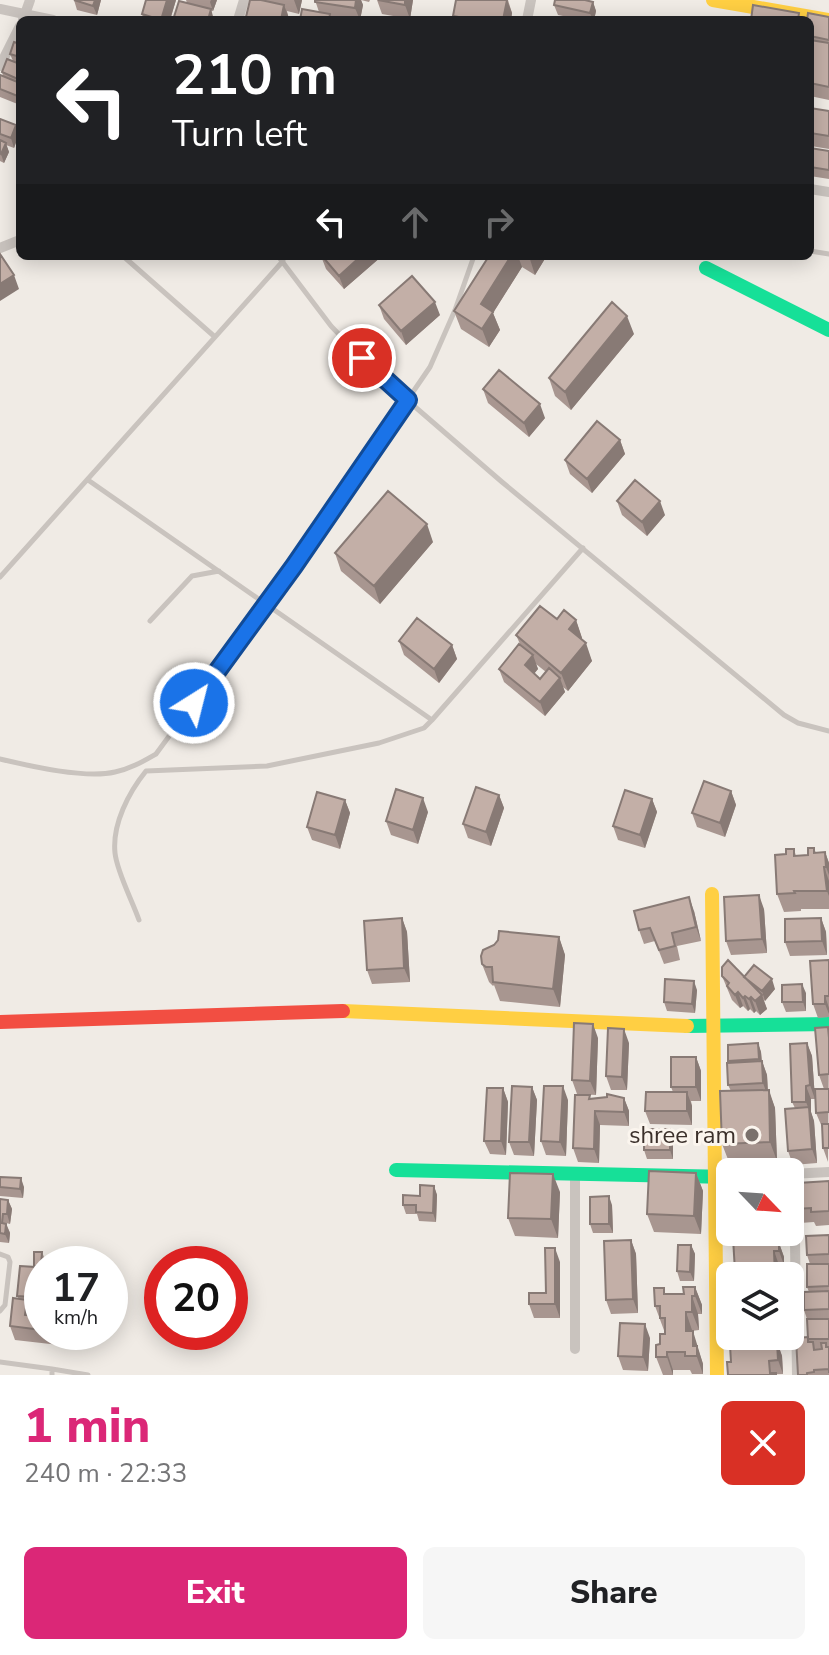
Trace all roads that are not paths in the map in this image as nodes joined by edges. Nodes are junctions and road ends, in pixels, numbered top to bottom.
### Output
1 (713, 0) edge
2 (806, 16) edge
3 (16, 35) edge
4 (0, 66) edge
5 (128, 260) edge
6 (280, 260) edge
7 (282, 260) edge
8 (473, 260) edge
9 (706, 268) dead end
10 (829, 330) edge
11 (215, 337) junction
12 (408, 400) junction
13 (88, 480) junction
14 (583, 548) junction
15 (220, 571) junction
16 (0, 577) edge
17 (267, 604) junction
18 (150, 621) dead end
19 (432, 720) junction
20 (829, 731) edge
21 (0, 759) edge
22 (712, 894) dead end
23 (139, 920) dead end
24 (0, 1022) edge
25 (829, 1024) edge
26 (714, 1027) junction
27 (722, 1158) edge
28 (396, 1170) dead end
29 (829, 1172) edge
30 (804, 1173) edge
31 (575, 1174) junction
32 (716, 1177) edge
33 (721, 1246) edge
34 (794, 1246) edge
35 (0, 1254) edge
36 (0, 1311) edge
37 (575, 1349) dead end
38 (0, 1362) edge
39 (52, 1372) edge
40 (88, 1375) edge
41 (717, 1375) edge
42 (797, 1375) edge

1 - 2 street
3 - 4 street
5 - 11 lane
6 - 11 lane
7 - 12 lane
8 - 12 lane
9 - 10 street
11 - 13 lane
12 - 14 lane
12 - 17 lane
13 - 15 lane
13 - 16 lane
14 - 19 lane
14 - 20 lane
15 - 17 lane
15 - 18 lane
17 - 19 lane
17 - 21 lane
19 - 23 lane
22 - 26 street
24 - 26 street
25 - 26 street
26 - 27 street
28 - 31 street
29 - 30 street
31 - 32 street
31 - 37 street
33 - 41 street
34 - 42 street
35 - 36 lane
38 - 39 lane
39 - 40 lane

